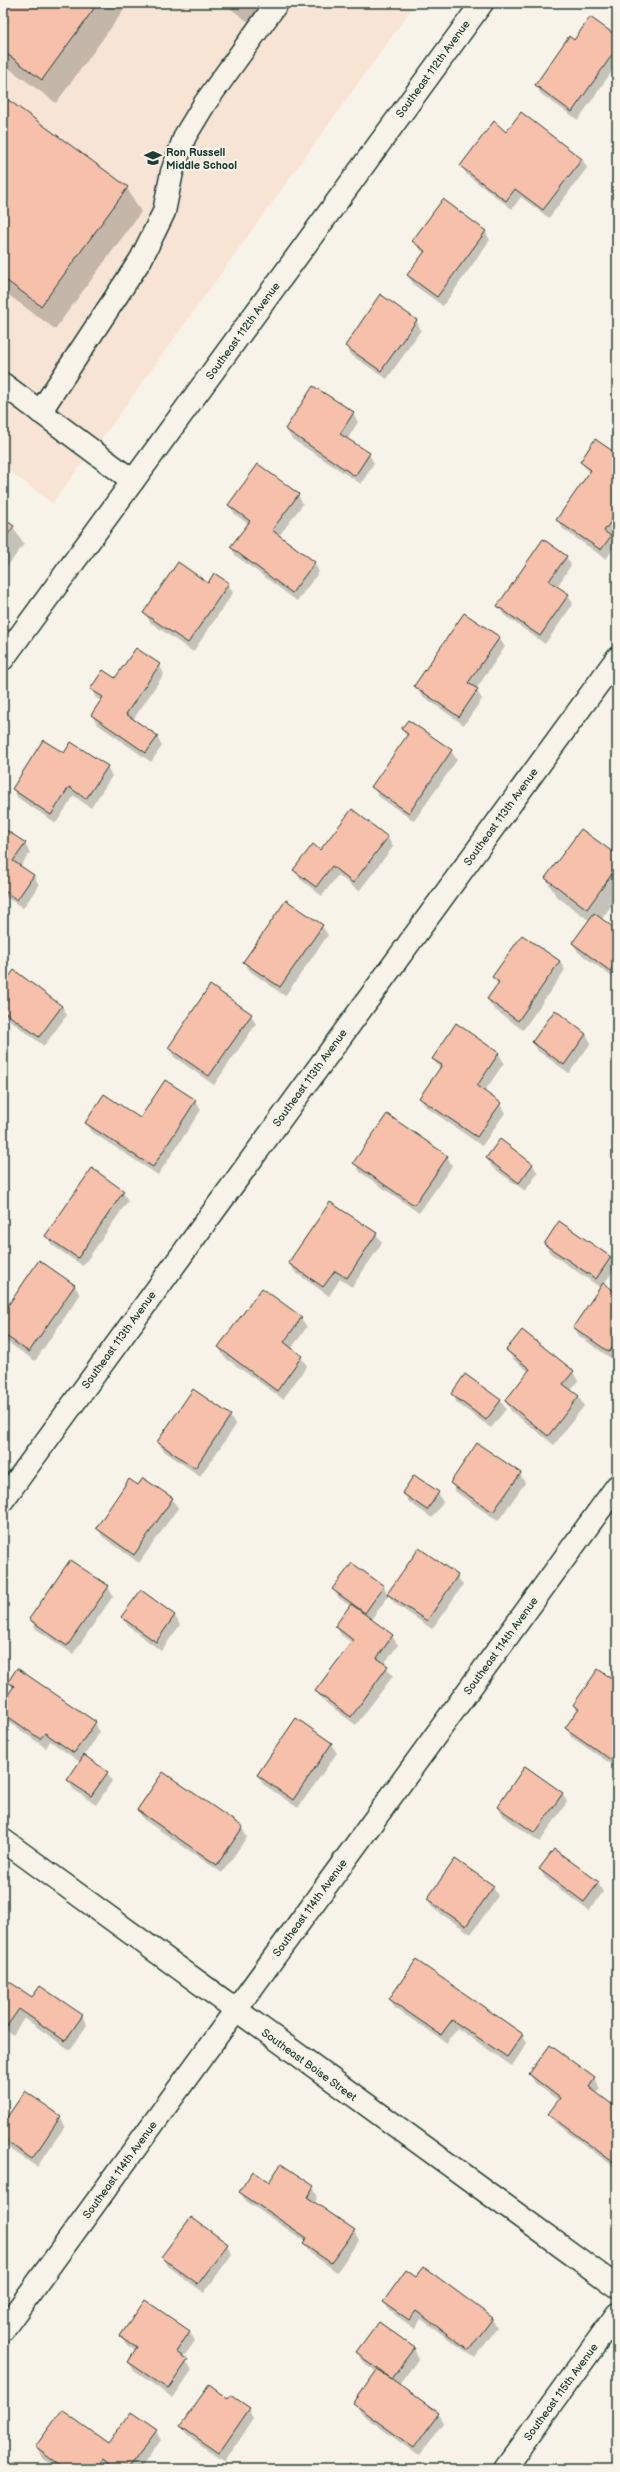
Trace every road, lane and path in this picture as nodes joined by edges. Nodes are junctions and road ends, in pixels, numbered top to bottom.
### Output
1 (277, 3) edge
2 (482, 3) edge
3 (3, 384) edge
4 (40, 412) junction
5 (133, 481) junction
6 (617, 658) edge
7 (3, 659) edge
8 (617, 1486) edge
9 (3, 1500) edge
10 (3, 1840) edge
11 (236, 2011) junction
12 (617, 2288) edge
13 (617, 2314) edge
14 (3, 2330) edge
15 (505, 2469) edge

1 - 4 street
2 - 5 street, Southeast 112th Avenue
3 - 4 street
4 - 5 street
5 - 7 street, Southeast 112th Avenue
6 - 9 street, Southeast 113th Avenue
8 - 11 street, Southeast 114th Avenue
10 - 11 street, Southeast Boise Street
11 - 12 street, Southeast Boise Street
11 - 14 street, Southeast 114th Avenue
13 - 15 street, Southeast 115th Avenue

